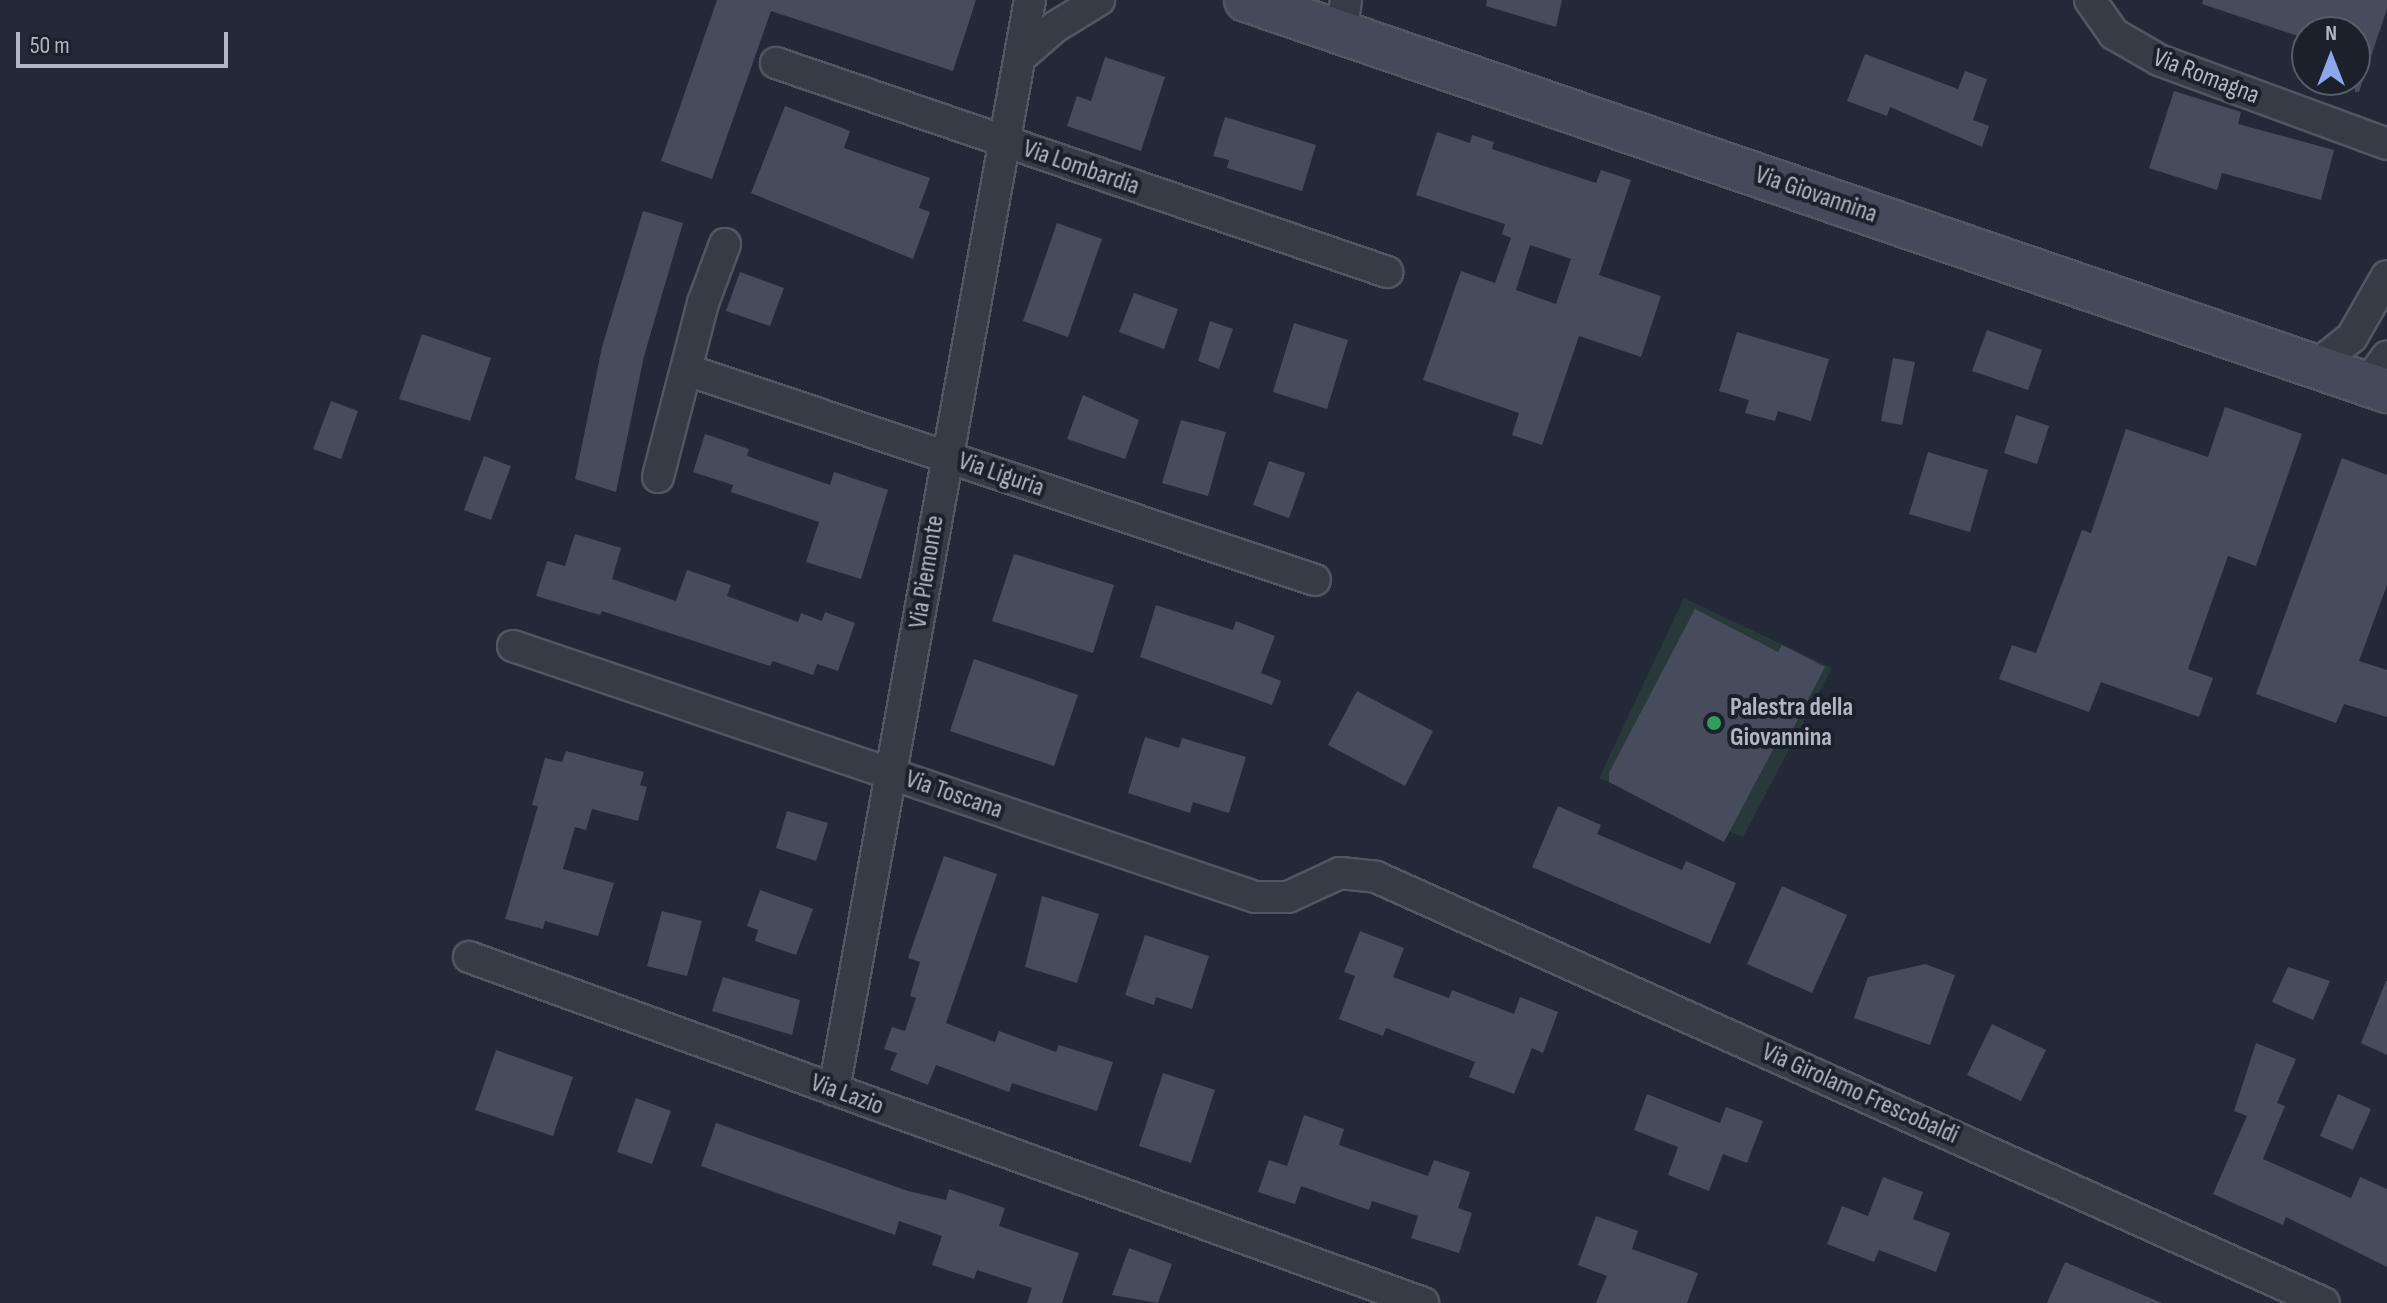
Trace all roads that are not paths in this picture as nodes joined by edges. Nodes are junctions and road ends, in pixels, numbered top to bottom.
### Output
1 (1030, 0) edge
2 (1099, 0) edge
3 (1246, 0) edge
4 (2090, 0) edge
5 (1075, 8) edge
6 (1343, 16) edge
7 (1024, 54) junction
8 (776, 63) dead end
9 (1007, 142) junction
10 (2387, 144) edge
11 (725, 244) dead end
12 (1387, 272) dead end
13 (2387, 276) edge
14 (2366, 319) junction
15 (2316, 366) junction
16 (687, 370) junction
17 (2380, 377) edge
18 (946, 456) junction
19 (658, 477) dead end
20 (1315, 580) dead end
21 (513, 646) dead end
22 (895, 775) junction
23 (1395, 884) joint
24 (469, 957) dead end
25 (834, 1090) junction
26 (1423, 1303) edge
27 (2324, 1303) edge

1 - 7 street, Via Piemonte
2 - 5 street
3 - 6 street, Via Giovannina
4 - 10 street, Via Romagna
5 - 7 street
6 - 15 street, Via Giovannina
7 - 9 street, Via Piemonte
8 - 9 street, Via Lombardia
9 - 12 street, Via Lombardia
9 - 18 street, Via Piemonte
11 - 16 street
13 - 14 street
14 - 15 street
14 - 17 street
15 - 17 street, Via Giovannina
16 - 18 street, Via Liguria
16 - 19 street
18 - 20 street, Via Liguria
18 - 22 street, Via Piemonte
21 - 22 street, Via Toscana
22 - 23 street, Via Toscana
22 - 25 street, Via Piemonte
23 - 27 street, Via Girolamo Frescobaldi
24 - 25 street, Via Lazio
25 - 26 street, Via Lazio

